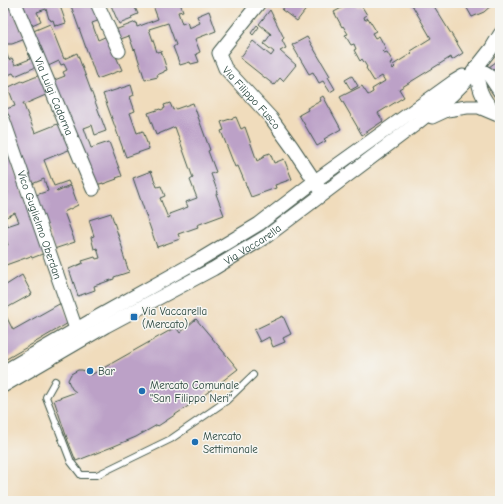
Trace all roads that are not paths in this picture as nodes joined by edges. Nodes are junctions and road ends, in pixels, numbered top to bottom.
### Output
1 (15, 3) edge
2 (97, 3) edge
3 (257, 4) edge
4 (500, 34) edge
5 (496, 49) edge
6 (119, 51) dead end
7 (476, 67) junction
8 (500, 92) edge
9 (499, 116) edge
10 (3, 120) edge
11 (416, 124) junction
12 (315, 181) junction
13 (93, 189) dead end
14 (322, 194) junction
15 (76, 329) junction
16 (3, 372) edge
17 (253, 375) dead end
18 (55, 381) dead end
19 (3, 386) edge

1 - 13 street, Via Luigi Cadorna
2 - 6 street
3 - 12 street, Via Filippo Fusco
4 - 5 street, Via Vaccarella
5 - 7 street, Via Vaccarella
7 - 8 street
7 - 9 street
7 - 11 street, Via Vaccarella
7 - 12 street, Via Vaccarella
9 - 11 street
10 - 15 street, Vico Guglielmo Oberdan
11 - 14 street, Via Vaccarella
12 - 14 street, Via Filippo Fusco
12 - 15 street, Via Vaccarella
14 - 19 street, Via Vaccarella
15 - 16 street, Via Vaccarella
17 - 18 lane

